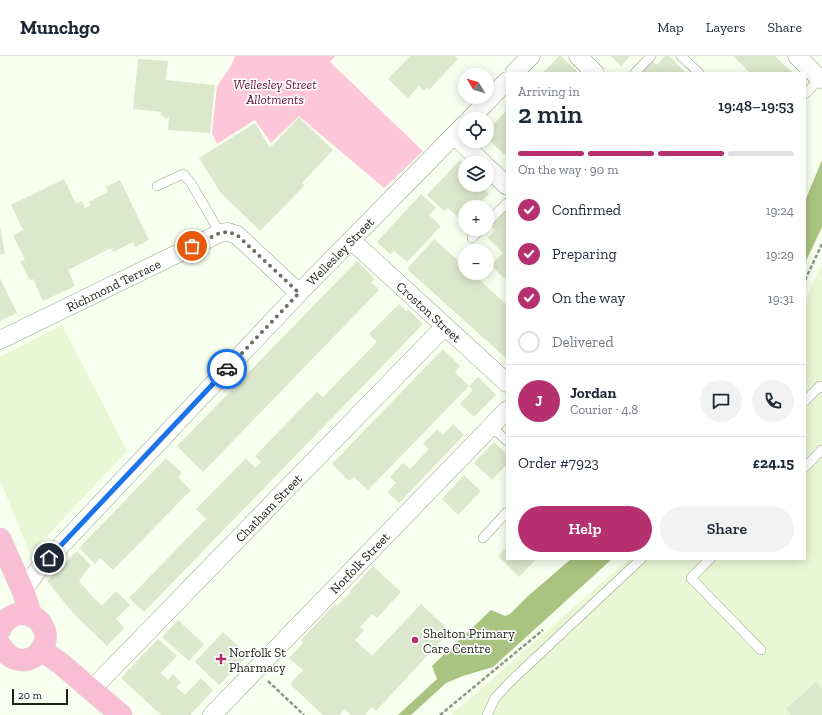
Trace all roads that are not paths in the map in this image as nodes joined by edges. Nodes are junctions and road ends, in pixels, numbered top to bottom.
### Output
1 (531, 56) edge
2 (578, 56) edge
3 (651, 56) edge
4 (681, 56) edge
5 (797, 56) edge
6 (515, 72) edge
7 (594, 72) edge
8 (636, 72) edge
9 (698, 72) edge
10 (820, 79) joint
11 (506, 82) edge
12 (806, 93) edge
13 (477, 112) edge
14 (458, 132) edge
15 (494, 174) edge
16 (506, 185) edge
17 (157, 186) dead end
18 (506, 204) edge
19 (494, 216) edge
20 (220, 233) junction
21 (351, 240) junction
22 (299, 293) junction
23 (445, 326) junction
24 (0, 340) edge
25 (506, 383) edge
26 (822, 388) edge
27 (806, 400) edge
28 (506, 411) edge
29 (491, 426) junction
30 (506, 440) edge
31 (822, 450) edge
32 (806, 466) edge
33 (506, 513) edge
34 (483, 538) dead end
35 (0, 539) edge
36 (640, 560) edge
37 (709, 560) edge
38 (23, 591) junction
39 (31, 615) junction
40 (1, 619) edge
41 (0, 645) edge
42 (41, 650) junction
43 (761, 650) dead end
44 (92, 689) junction
45 (121, 715) edge
46 (212, 715) edge
47 (487, 715) edge

1 - 6 street
2 - 7 street
3 - 8 lane
4 - 9 lane
5 - 10 street
10 - 12 lane
11 - 13 street
14 - 21 street, Wellesley Street
15 - 16 street
17 - 20 lane
18 - 19 lane
20 - 22 street
20 - 24 street, Richmond Terrace
21 - 22 street, Wellesley Street
21 - 23 street, Croston Street
22 - 38 street, Wellesley Street
23 - 25 street, Croston Street
23 - 44 street, Chatham Street
26 - 27 lane
28 - 29 street, Norfolk Street
29 - 30 lane
29 - 46 street, Norfolk Street
31 - 32 lane
33 - 34 lane
35 - 38 main road
36 - 47 lane
37 - 43 lane
38 - 39 main road
39 - 40 main road
39 - 42 main road
41 - 42 main road
42 - 44 main road
44 - 45 main road

